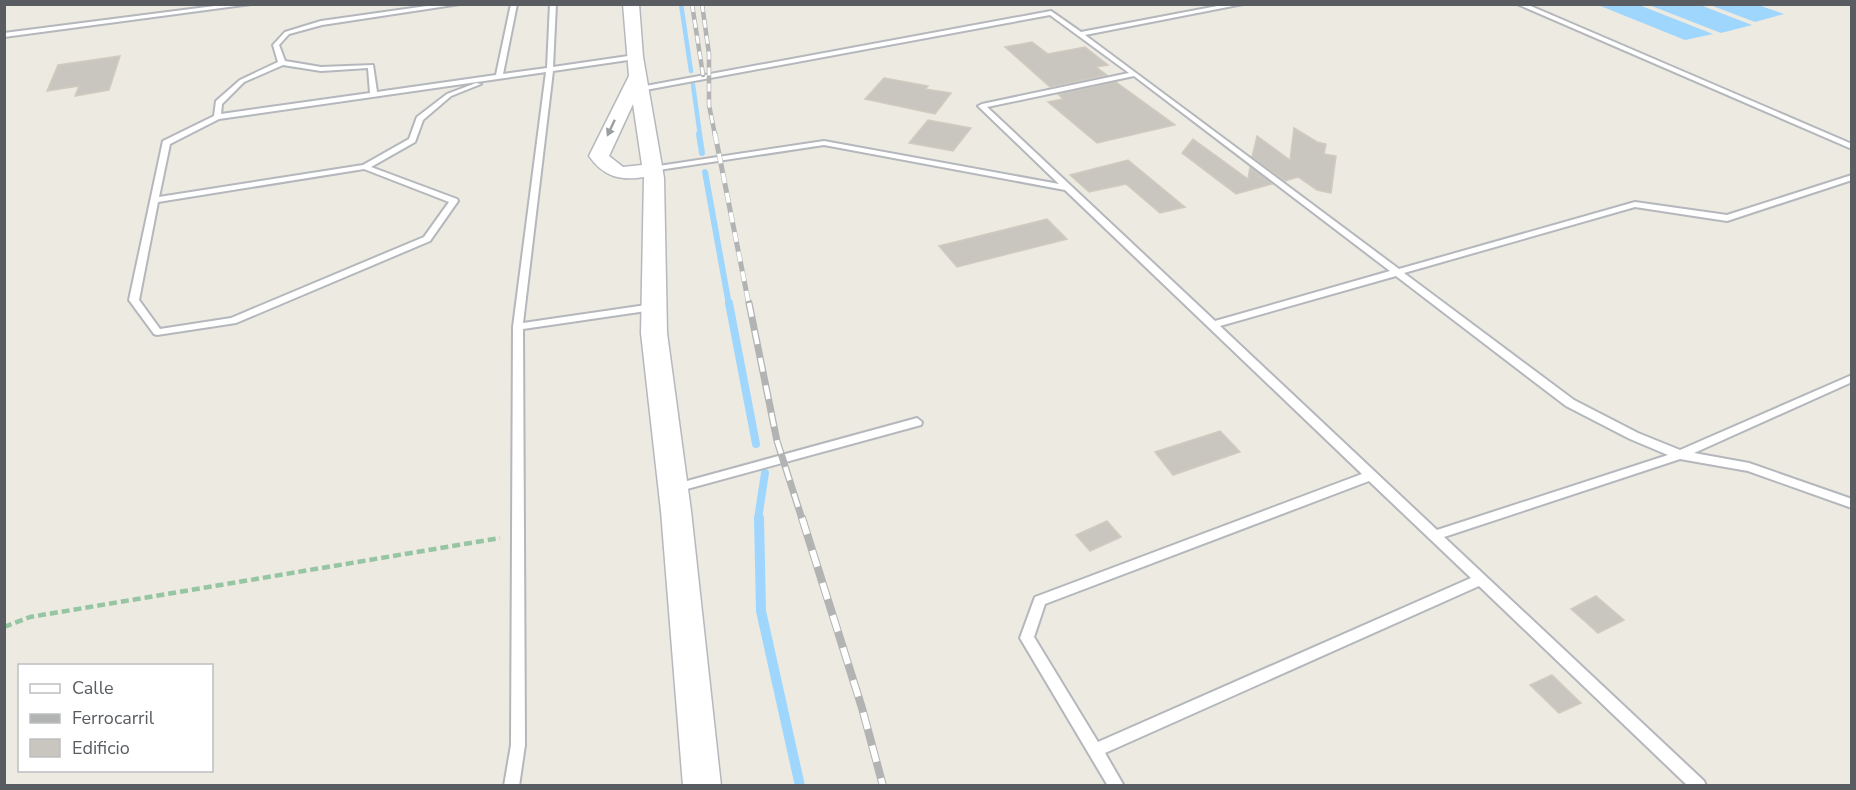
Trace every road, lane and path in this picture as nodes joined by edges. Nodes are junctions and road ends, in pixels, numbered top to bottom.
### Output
1 (248, 4) edge
2 (457, 4) edge
3 (514, 4) edge
4 (553, 4) edge
5 (631, 4) edge
6 (1240, 4) edge
7 (1520, 4) edge
8 (1080, 34) junction
9 (4, 35) edge
10 (282, 63) junction
11 (550, 69) junction
12 (638, 74) junction
13 (1136, 75) junction
14 (499, 77) junction
15 (374, 95) junction
16 (217, 117) junction
17 (1851, 147) edge
18 (365, 167) junction
19 (652, 169) junction
20 (1851, 177) edge
21 (1069, 188) junction
22 (154, 200) junction
23 (1397, 273) junction
24 (653, 307) junction
25 (1214, 325) junction
26 (519, 327) junction
27 (1851, 378) edge
28 (917, 422) dead end
29 (1680, 454) junction
30 (1372, 476) junction
31 (673, 489) junction
32 (1851, 504) edge
33 (518, 535) junction
34 (1435, 535) junction
35 (1481, 579) junction
36 (4, 627) edge
37 (1095, 750) junction
38 (511, 786) edge
39 (702, 786) edge
40 (1117, 786) edge
41 (1699, 786) edge

1 - 9 lane
2 - 10 lane
3 - 14 lane
4 - 11 lane
5 - 12 main road
6 - 8 lane
7 - 17 lane
8 - 12 lane
8 - 13 lane
10 - 15 lane
10 - 16 lane
11 - 12 lane
11 - 14 lane
11 - 26 lane
12 - 19 main road
12 -> 19 main road
13 - 21 lane
13 - 23 lane
14 - 15 lane
14 - 18 lane
15 - 16 lane
16 - 22 lane
18 - 22 lane
18 - 22 lane
19 - 21 lane
19 - 24 main road
20 - 23 lane
21 - 25 lane
23 - 25 lane
23 - 29 lane
24 - 26 lane
24 - 31 main road
25 - 30 lane
26 - 33 lane
27 - 29 lane
28 - 31 lane
29 - 32 lane
29 - 34 lane
30 - 34 lane
30 - 37 lane
31 - 39 main road
33 - 36 path
33 - 38 lane
34 - 35 lane
35 - 37 lane
35 - 41 lane
37 - 40 lane

